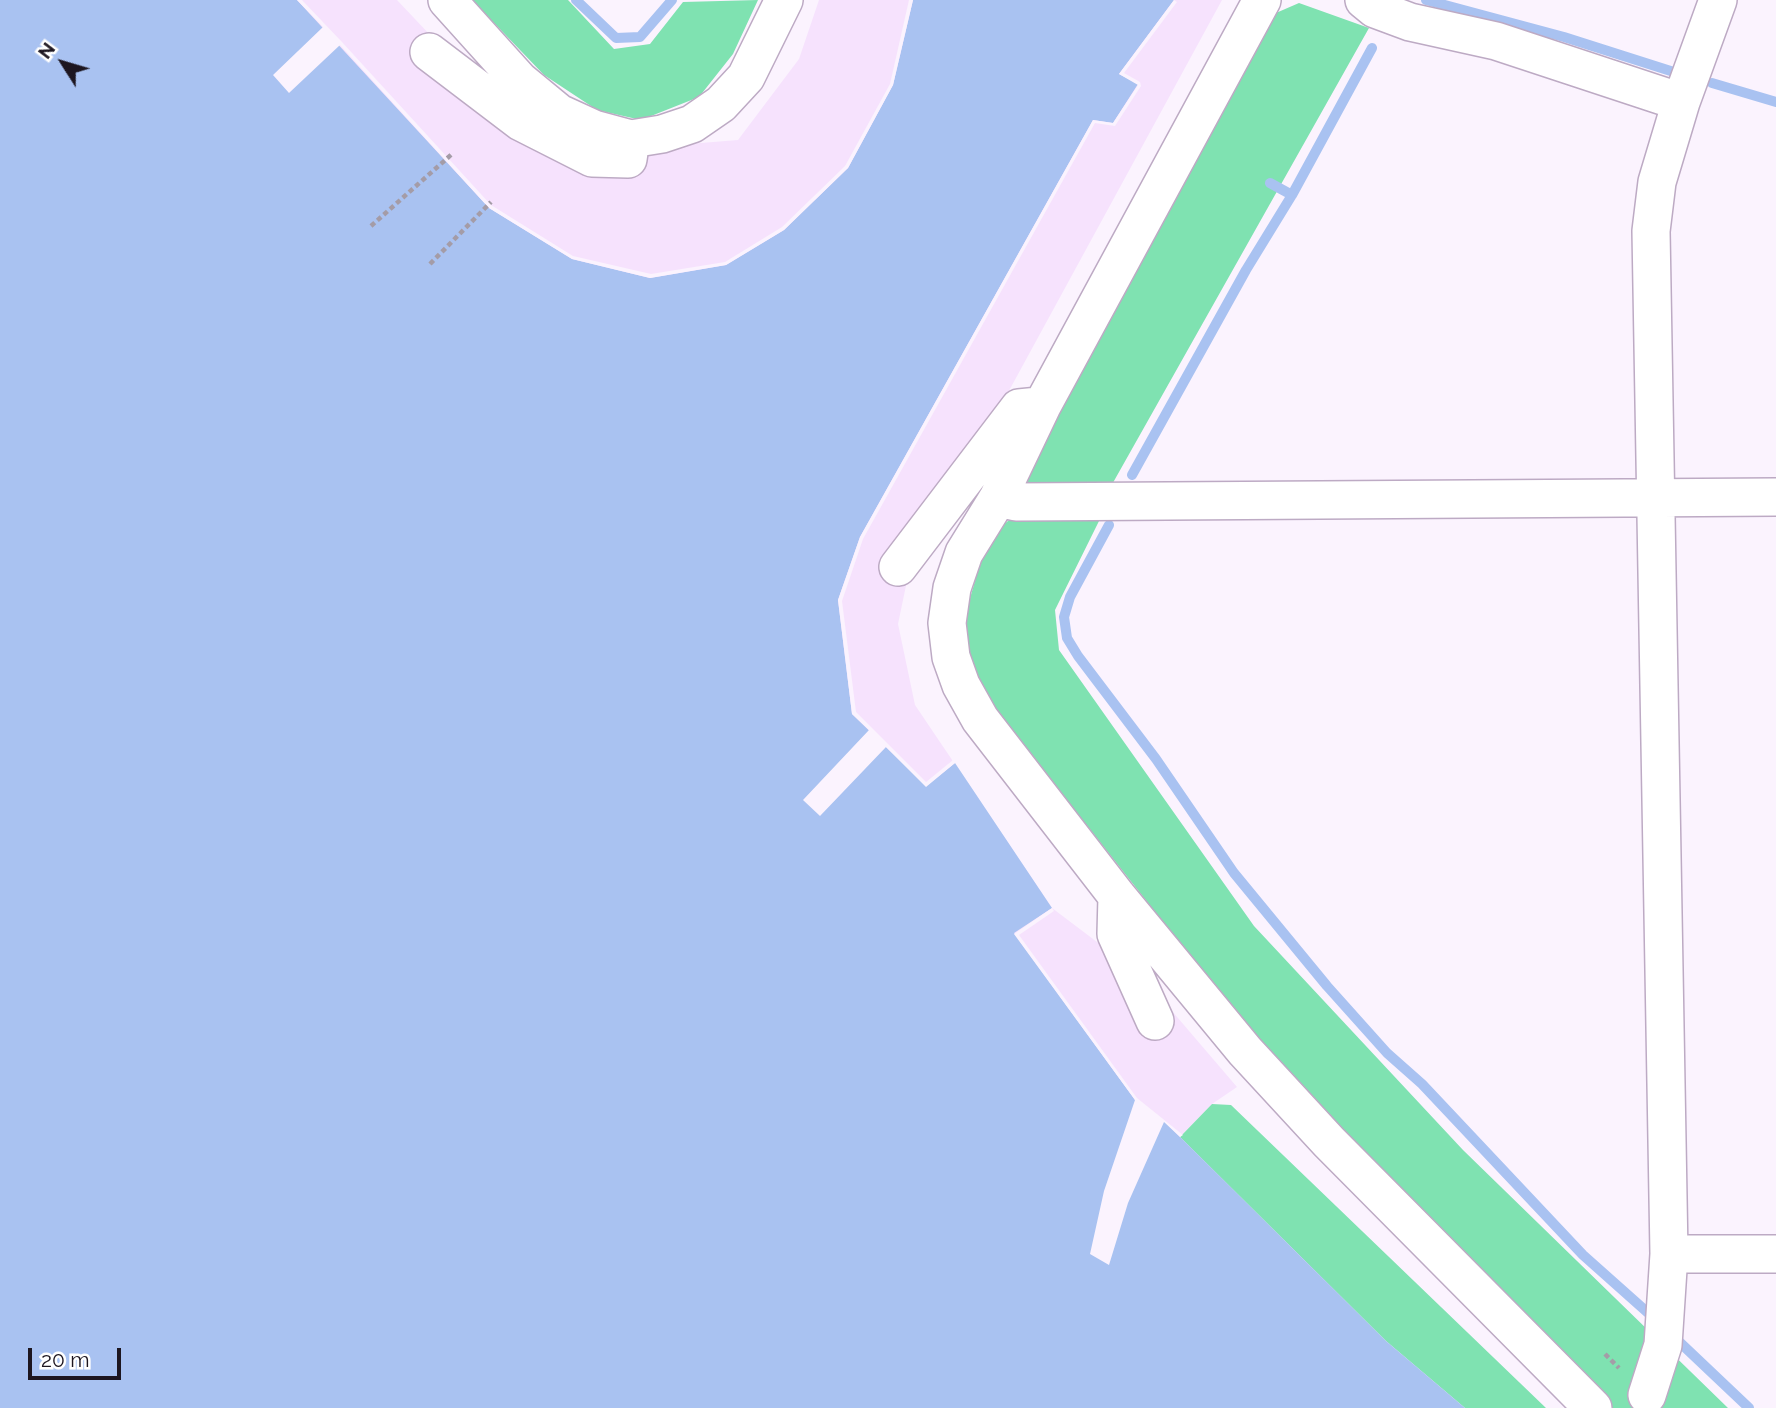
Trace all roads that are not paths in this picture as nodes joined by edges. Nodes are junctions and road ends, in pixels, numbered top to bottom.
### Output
1 (447, 0) edge
2 (784, 0) edge
3 (1262, 0) edge
4 (1364, 0) edge
5 (1718, 0) edge
6 (429, 52) dead end
7 (1681, 102) junction
8 (631, 139) junction
9 (1042, 406) junction
10 (1776, 497) edge
11 (998, 498) junction
12 (1654, 498) junction
13 (898, 567) dead end
14 (1117, 895) junction
15 (1155, 1021) dead end
16 (1669, 1254) junction
17 (1776, 1254) edge
18 (1647, 1395) dead end
19 (1593, 1408) edge

1 - 8 street
2 - 8 street
3 - 9 street
4 - 7 street
5 - 7 street
6 - 8 street
7 - 12 street
9 - 11 street
9 - 13 street
10 - 12 street
11 - 12 street
11 - 14 street
12 - 16 street
14 - 15 street
14 - 19 street
16 - 17 street
16 - 18 street

